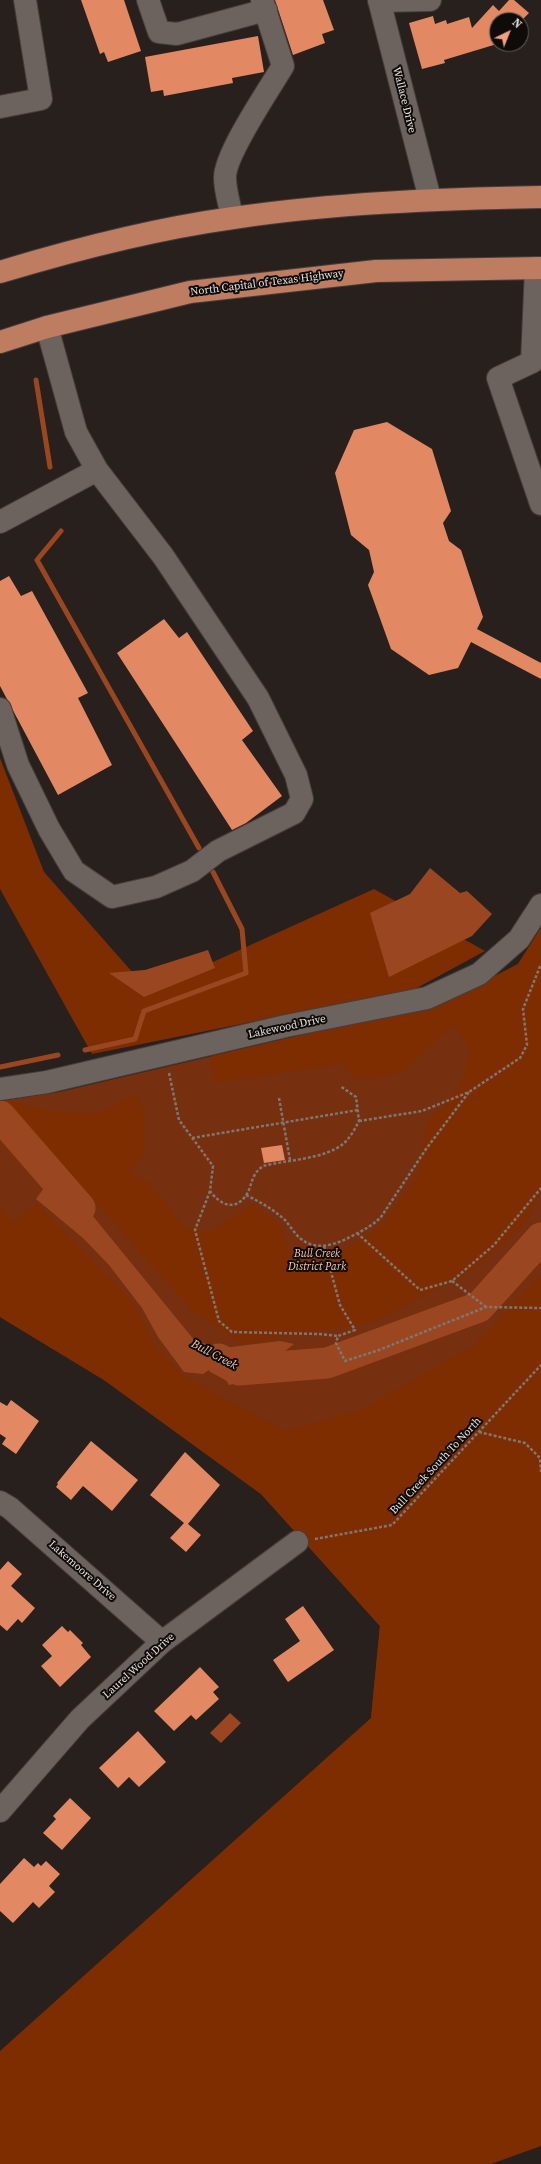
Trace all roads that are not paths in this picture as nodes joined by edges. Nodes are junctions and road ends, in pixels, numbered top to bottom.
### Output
1 (25, 0) edge
2 (148, 0) edge
3 (430, 0) edge
4 (379, 1) edge
5 (264, 5) edge
6 (0, 107) edge
7 (541, 197) edge
8 (430, 199) junction
9 (232, 218) junction
10 (539, 268) edge
11 (0, 272) edge
12 (47, 327) junction
13 (0, 342) edge
14 (97, 470) junction
15 (541, 504) edge
16 (0, 522) edge
17 (0, 709) edge
18 (541, 905) edge
19 (0, 1089) edge
20 (0, 1502) edge
21 (297, 1542) road end
22 (162, 1642) junction
23 (0, 1811) edge

1 - 6 street
2 - 5 street
3 - 4 street
4 - 8 street, Wallace Drive
5 - 9 street
7 - 8 highway
8 - 9 highway
9 - 11 highway
10 - 12 highway, North Capital of Texas Highway
10 - 15 street
12 - 13 highway, North Capital of Texas Highway
12 - 14 street
14 - 16 street
14 - 17 street
18 - 19 street, Lakewood Drive
20 - 22 street, Lakemoore Drive
21 - 22 street, Laurel Wood Drive
22 - 23 street, Laurel Wood Drive

